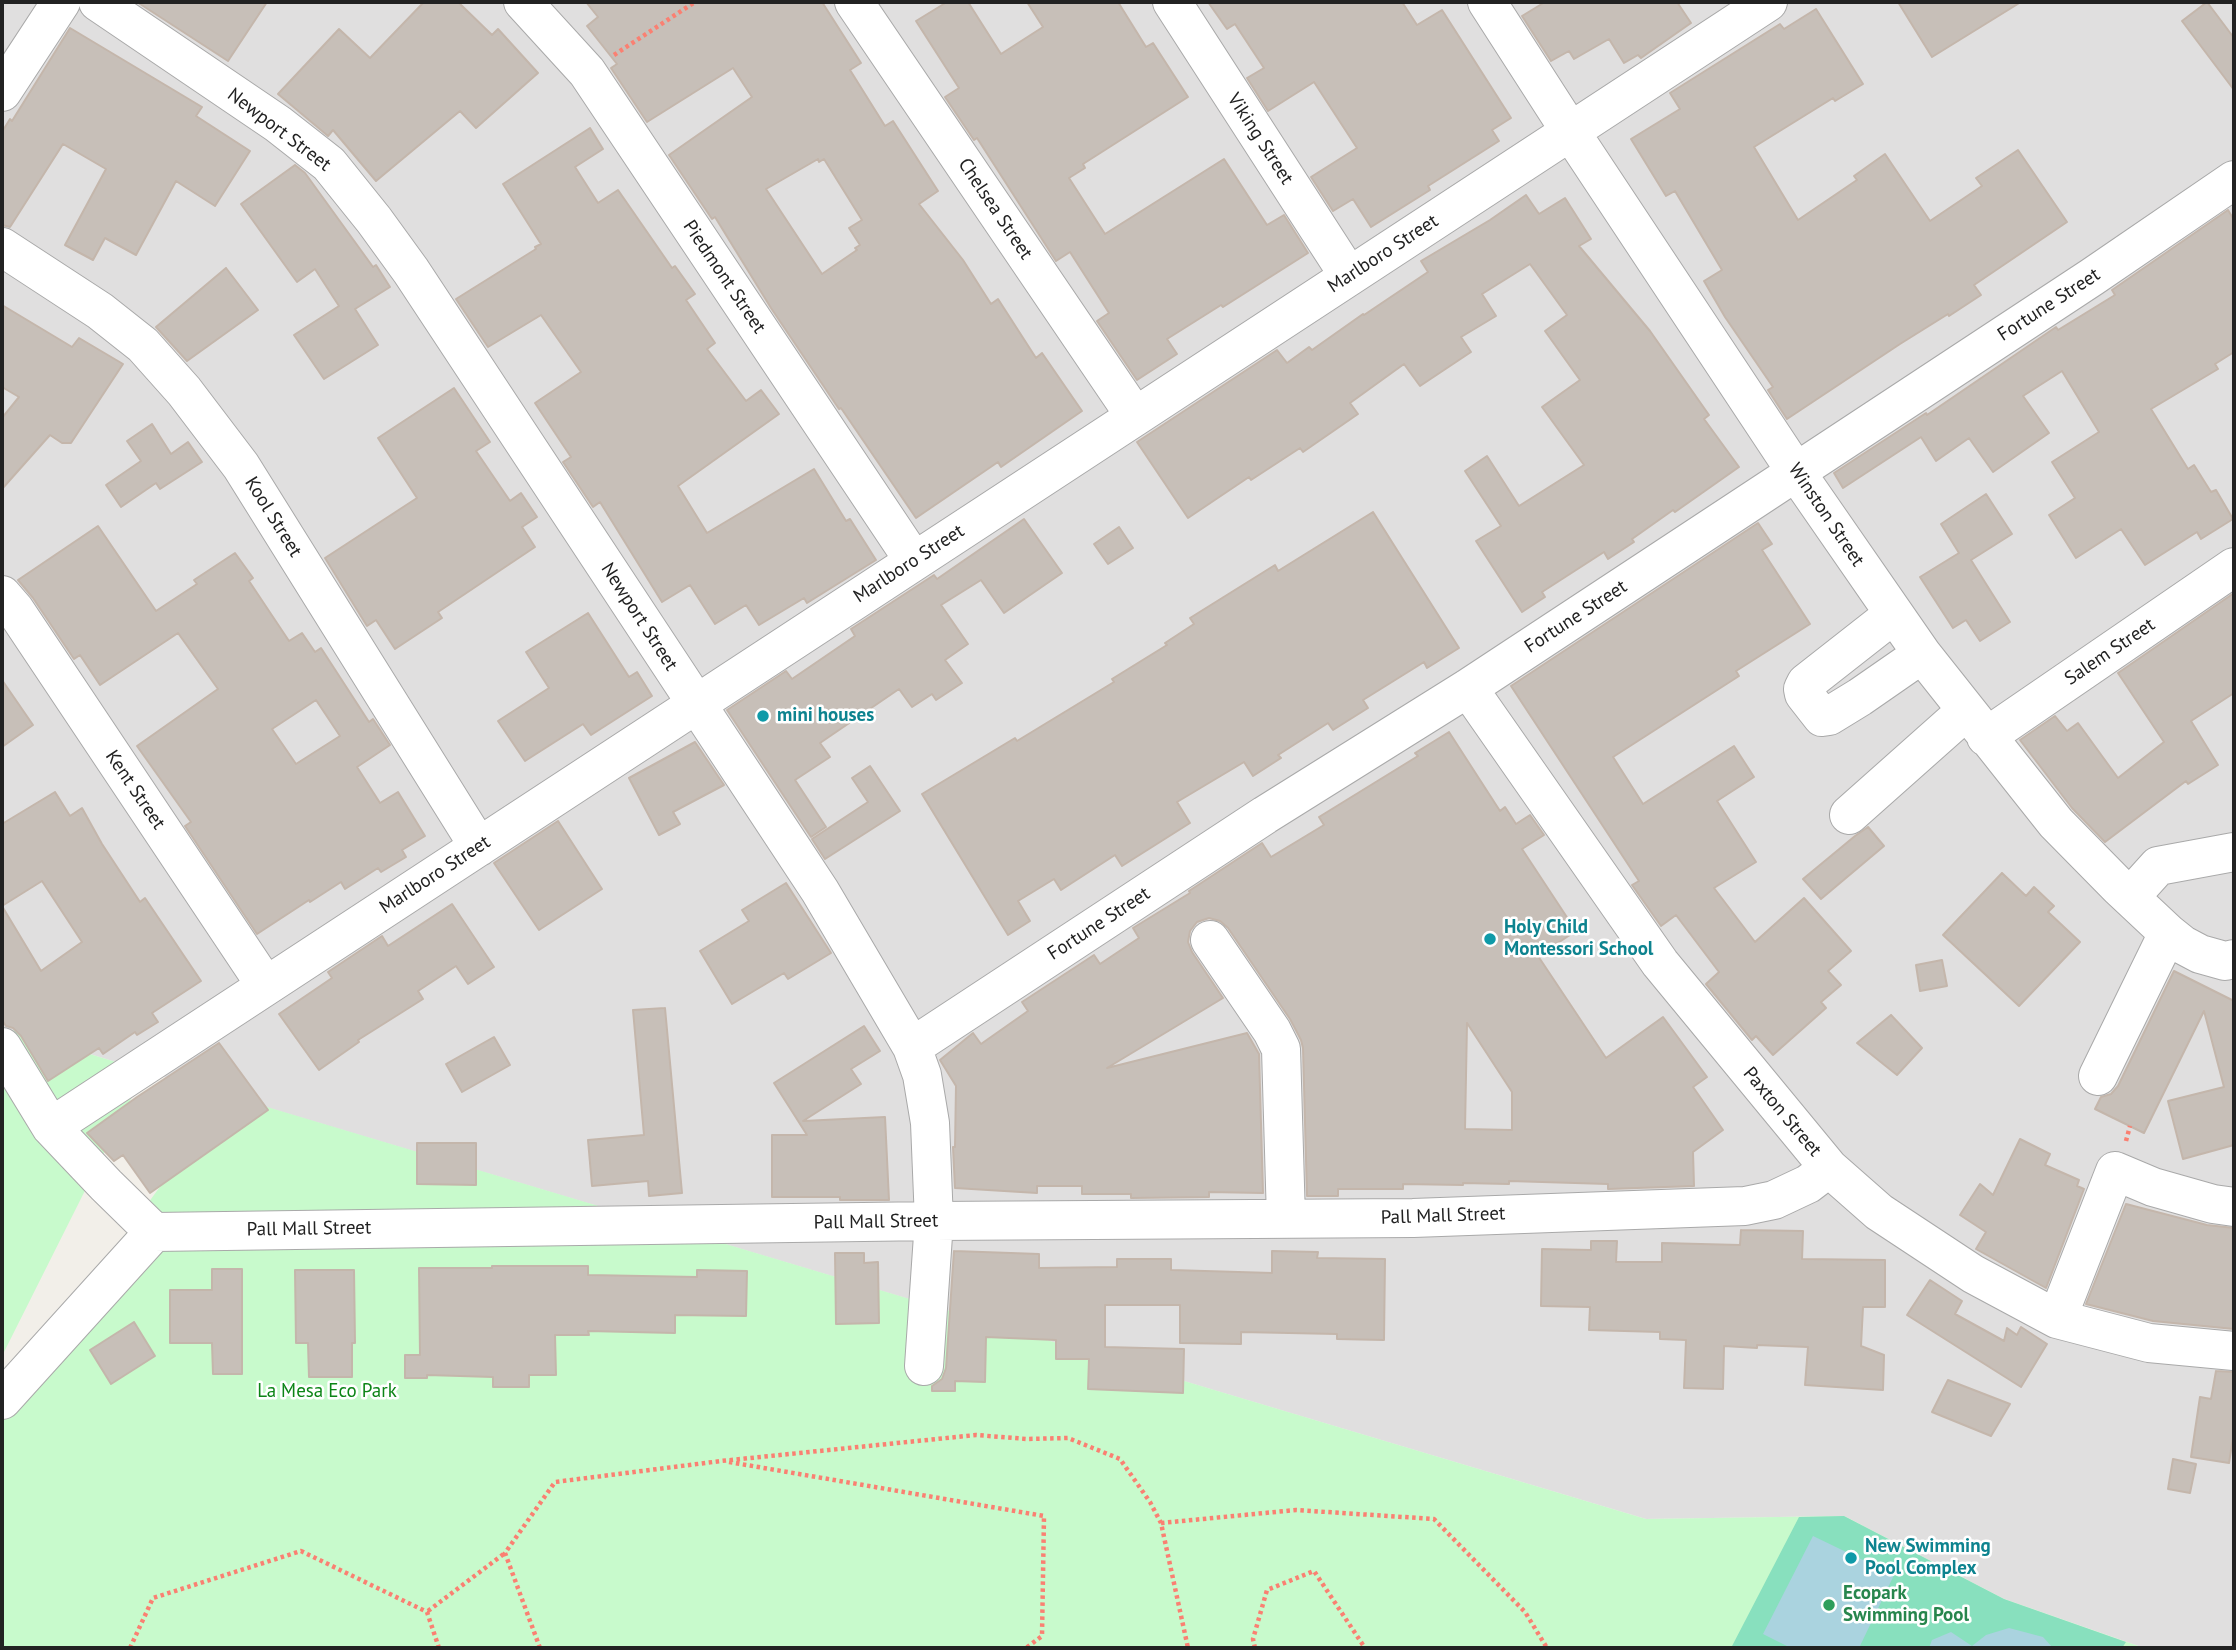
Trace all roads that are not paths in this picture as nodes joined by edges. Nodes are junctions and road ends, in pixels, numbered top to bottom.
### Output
1 (61, 2) edge
2 (98, 2) edge
3 (523, 2) edge
4 (854, 2) edge
5 (1172, 2) edge
6 (1487, 2) edge
7 (1768, 2) edge
8 (2, 92) edge
9 (1570, 131) junction
10 (2234, 180) edge
11 (2, 247) edge
12 (1349, 276) junction
13 (1135, 416) junction
14 (1796, 472) junction
15 (914, 561) junction
16 (2234, 567) edge
17 (2, 595) edge
18 (1894, 614) junction
19 (1922, 654) junction
20 (1468, 688) junction
21 (696, 704) junction
22 (1976, 724) junction
23 (1849, 815) dead end
24 (479, 847) junction
25 (2234, 852) edge
26 (2130, 897) junction
27 (2168, 933) junction
28 (1210, 940) dead end
29 (2234, 959) edge
30 (266, 986) junction
31 (2, 1047) edge
32 (912, 1047) junction
33 (2098, 1076) dead end
34 (51, 1127) junction
35 (1829, 1168) junction
36 (2234, 1207) edge
37 (1286, 1219) junction
38 (934, 1222) junction
39 (154, 1232) junction
40 (2057, 1319) junction
41 (2234, 1351) edge
42 (924, 1366) dead end
43 (2, 1400) edge

1 - 8 street
2 - 21 street, Newport Street
3 - 15 street, Piedmont Street
4 - 13 street, Chelsea Street
5 - 12 street, Viking Street
6 - 9 street, Winston Street
7 - 9 street, Marlboro Street
9 - 12 street, Marlboro Street
9 - 14 street, Winston Street
10 - 14 street, Fortune Street
11 - 24 street, Kool Street
12 - 13 street, Marlboro Street
13 - 15 street, Marlboro Street
14 - 18 street, Winston Street
14 - 20 street, Fortune Street
15 - 21 street, Marlboro Street
16 - 22 street, Salem Street
17 - 30 street, Kent Street
18 - 19 street, Winston Street
18 - 19 street
19 - 22 street, Winston Street
20 - 32 street, Fortune Street
20 - 35 street, Paxton Street
21 - 24 street, Marlboro Street
21 - 32 street, Newport Street
22 - 23 street, Salem Street
22 - 26 street, Winston Street
24 - 30 street, Marlboro Street
25 - 26 street
26 - 27 street, Winston Street
27 - 29 street, Winston Street
27 - 33 street
28 - 37 street
30 - 34 street, Marlboro Street
31 - 34 street
32 - 38 street, Newport Street
34 - 39 street
35 - 37 street, Pall Mall Street
35 - 40 street, Paxton Street
36 - 40 street
37 - 38 street, Pall Mall Street
38 - 39 street, Pall Mall Street
38 - 42 street, Newport Street
39 - 43 street
40 - 41 street, Paxton Street

